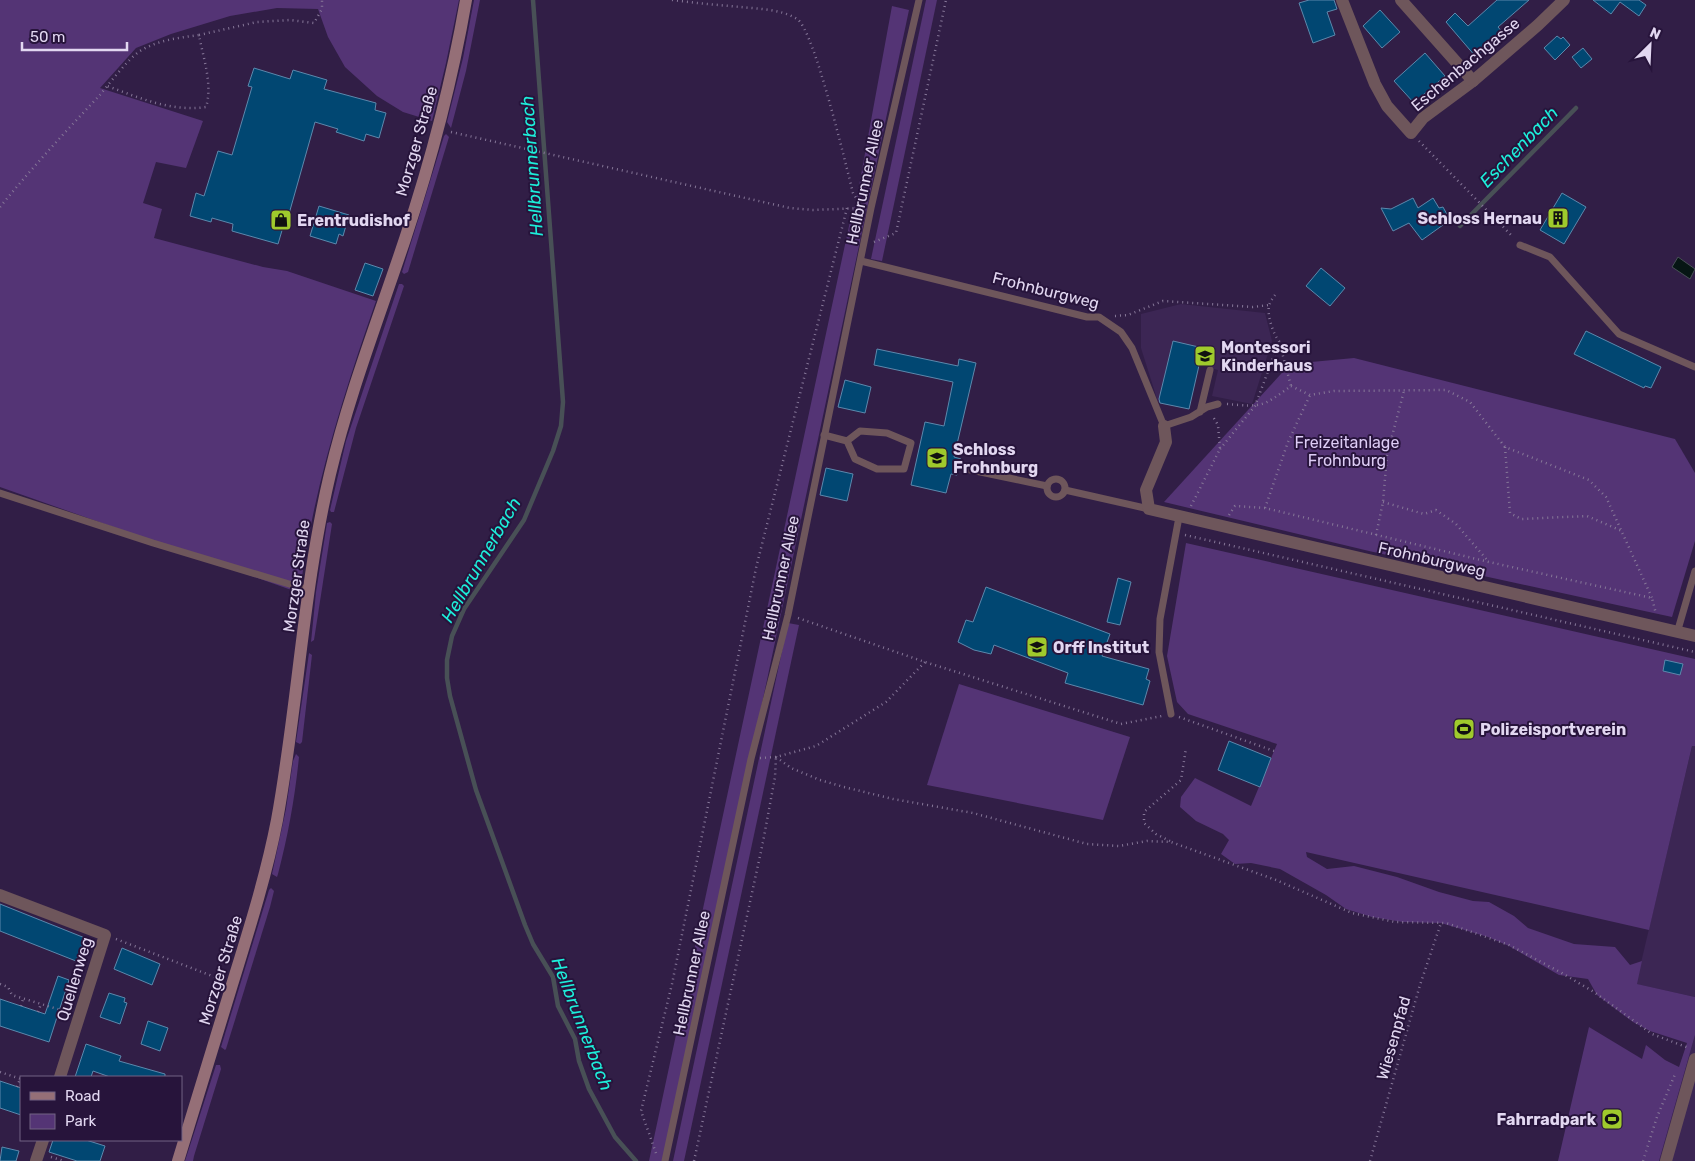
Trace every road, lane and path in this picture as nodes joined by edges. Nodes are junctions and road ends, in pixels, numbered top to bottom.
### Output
1 (322, 0) edge
2 (466, 0) edge
3 (672, 0) edge
4 (919, 0) edge
5 (946, 0) edge
6 (1342, 0) edge
7 (1401, 0) edge
8 (1564, 0) edge
9 (198, 35) junction
10 (1473, 81) junction
11 (107, 86) junction
12 (437, 130) junction
13 (1411, 133) junction
14 (0, 207) edge
15 (847, 208) junction
16 (871, 208) junction
17 (1520, 244) joint
18 (864, 247) junction
19 (861, 261) junction
20 (1274, 296) dead end
21 (1269, 305) junction
22 (1099, 317) junction
23 (1279, 341) junction
24 (1695, 367) edge
25 (1210, 370) dead end
26 (1291, 386) junction
27 (1404, 391) junction
28 (1310, 395) junction
29 (1218, 404) joint
30 (1207, 406) junction
31 (1254, 406) junction
32 (1200, 412) junction
33 (1164, 426) junction
34 (824, 435) junction
35 (847, 440) junction
36 (1505, 447) junction
37 (1220, 450) junction
38 (966, 469) dead end
39 (1047, 486) junction
40 (1065, 490) junction
41 (0, 493) edge
42 (1383, 502) junction
43 (1265, 508) junction
44 (1149, 509) junction
45 (1183, 518) junction
46 (1220, 526) junction
47 (1623, 531) junction
48 (1176, 533) junction
49 (1376, 535) junction
50 (1489, 562) junction
51 (1695, 571) edge
52 (310, 590) junction
53 (1652, 598) junction
54 (788, 615) junction
55 (1651, 626) junction
56 (1677, 633) junction
57 (1695, 636) edge
58 (1695, 652) edge
59 (925, 662) junction
60 (1171, 714) junction
61 (1186, 748) dead end
62 (1274, 751) dead end
63 (776, 757) junction
64 (751, 759) junction
65 (1171, 842) junction
66 (0, 895) edge
67 (1441, 923) junction
68 (105, 935) junction
69 (0, 984) edge
70 (232, 984) junction
71 (23, 999) junction
72 (41, 1004) junction
73 (21, 1006) dead end
74 (38, 1012) dead end
75 (80, 1016) junction
76 (1687, 1048) dead end
77 (1695, 1059) edge
78 (1679, 1065) dead end
79 (0, 1072) edge
80 (60, 1076) edge
81 (1692, 1078) edge
82 (20, 1079) edge
83 (17, 1087) dead end
84 (43, 1141) edge
85 (36, 1161) edge
86 (178, 1161) edge
87 (659, 1161) edge
88 (666, 1161) edge
89 (694, 1161) edge
90 (1370, 1161) edge
91 (1642, 1161) edge
92 (1666, 1161) edge

1 - 9 path
2 - 12 street, Morzger Straße
3 - 16 path
4 - 16 lane, Hellbrunner Allee
5 - 18 path
6 - 13 street, Eschenbachgasse
7 - 10 street
8 - 10 street, Eschenbachgasse
9 - 11 path
9 - 11 path
10 - 13 street, Eschenbachgasse
11 - 14 path
12 - 15 path
12 - 52 street, Morzger Straße
13 - 17 path
15 - 16 path
15 - 87 path
16 - 18 lane, Hellbrunner Allee
17 - 24 lane
18 - 19 lane, Hellbrunner Allee
19 - 22 lane, Frohnburgweg
19 - 34 lane, Hellbrunner Allee
20 - 21 path
21 - 22 path
21 - 23 path
22 - 33 lane, Frohnburgweg
23 - 26 path
23 - 31 path
25 - 32 lane
26 - 28 path
26 - 31 path
27 - 28 path
27 - 36 path
27 - 42 path
28 - 43 path
29 - 30 lane
29 - 31 path
30 - 32 lane
30 - 37 path
31 - 37 path
32 - 33 lane
33 - 44 street, Frohnburgweg
34 - 35 lane
34 - 54 lane, Hellbrunner Allee
35 - 35 lane
36 - 47 path
36 - 47 path
37 - 45 path
38 - 39 lane
39 - 40 lane
39 - 40 lane
40 - 44 lane
41 - 52 lane
42 - 49 path
42 - 50 path
43 - 46 path
43 - 49 path
44 - 45 street, Frohnburgweg
45 - 46 street, Frohnburgweg
45 - 48 lane
46 - 55 street, Frohnburgweg
47 - 53 path
48 - 58 path
48 - 60 lane
49 - 50 path
50 - 53 path
51 - 56 lane
52 - 70 street, Morzger Straße
53 - 55 path
54 - 59 path
54 - 64 lane, Hellbrunner Allee
55 - 56 street, Frohnburgweg
56 - 57 street, Frohnburgweg
59 - 60 path
59 - 63 path
60 - 62 path
61 - 65 path
63 - 64 path
63 - 65 path
63 - 89 path
64 - 88 lane, Hellbrunner Allee
65 - 67 path
66 - 68 street, Quellenweg
67 - 76 path
67 - 90 path, Wiesenpfad
68 - 70 path
68 - 75 street, Quellenweg
69 - 71 path
70 - 86 street, Morzger Straße
71 - 72 path
71 - 73 path
72 - 74 path
72 - 75 path
75 - 80 street, Quellenweg
77 - 81 street
78 - 91 path
79 - 82 path
81 - 92 street
82 - 83 path
84 - 85 street

